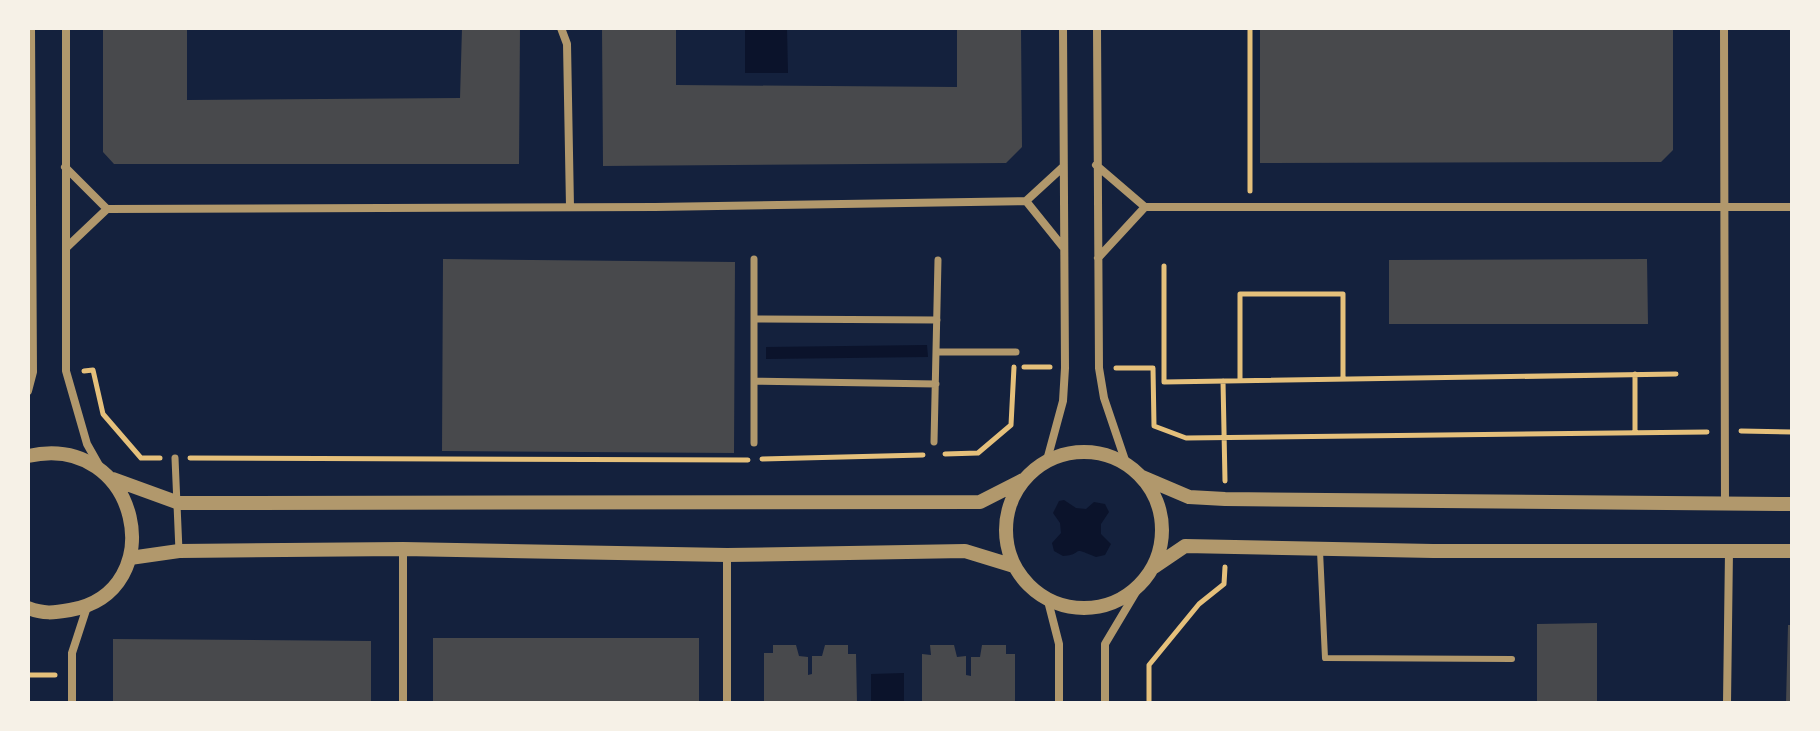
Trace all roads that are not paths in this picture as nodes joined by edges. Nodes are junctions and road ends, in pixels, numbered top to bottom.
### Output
1 (31, 28) edge
2 (66, 28) edge
3 (561, 28) edge
4 (1063, 28) edge
5 (1097, 28) edge
6 (1724, 28) edge
7 (1096, 165) junction
8 (65, 167) junction
9 (1063, 167) junction
10 (30, 189) edge
11 (1026, 201) junction
12 (570, 207) junction
13 (1145, 207) junction
14 (1725, 207) junction
15 (1792, 207) edge
16 (107, 209) junction
17 (67, 247) junction
18 (1063, 247) junction
19 (1098, 258) junction
20 (754, 259) dead end
21 (938, 260) dead end
22 (30, 316) edge
23 (754, 319) junction
24 (937, 320) junction
25 (936, 352) junction
26 (1016, 352) dead end
27 (754, 381) junction
28 (936, 384) junction
29 (28, 391) edge
30 (934, 442) dead end
31 (754, 443) dead end
32 (28, 456) edge
33 (175, 458) road end
34 (1047, 460) junction
35 (1126, 463) junction
36 (101, 468) junction
37 (1142, 477) junction
38 (113, 479) junction
39 (1023, 480) junction
40 (179, 503) junction
41 (1725, 504) junction
42 (1792, 504) edge
43 (1320, 547) junction
44 (403, 549) junction
45 (179, 551) junction
46 (1729, 551) junction
47 (1792, 551) edge
48 (727, 555) junction
49 (130, 558) junction
50 (1014, 566) junction
51 (1154, 567) junction
52 (1139, 587) junction
53 (1048, 601) junction
54 (87, 607) junction
55 (28, 608) edge
56 (1512, 659) dead end
57 (72, 703) edge
58 (403, 703) edge
59 (727, 703) edge
60 (1059, 703) edge
61 (1105, 703) edge
62 (1727, 703) edge

1 - 10 street
2 - 8 street
3 - 12 street
4 - 9 street
5 - 7 street
6 - 14 street
7 - 13 street
7 - 19 street
8 - 16 street
8 - 17 street
9 - 11 street
9 - 18 street
10 - 22 street
11 - 12 street
11 - 18 street
12 - 16 street
13 - 14 street
13 - 19 street
14 - 15 street
14 - 41 street
16 - 17 street
17 - 36 street
18 - 34 street
19 - 35 street
20 - 23 street
21 - 24 street
22 - 29 street
23 - 24 street
23 - 27 street
24 - 25 street
25 - 26 street
25 - 28 street
27 - 28 street
27 - 31 street
28 - 30 street
32 - 36 street
33 - 40 street
34 - 35 street
34 - 39 street
35 - 37 street
36 - 38 street
37 - 41 street
37 - 51 street
38 - 40 street
38 - 49 street
39 - 40 street
39 - 50 street
40 - 45 street
41 - 42 street
43 - 46 street
43 - 51 street
43 - 56 lane
44 - 45 street
44 - 48 street
44 - 58 street
45 - 49 street
46 - 47 street
46 - 62 street
48 - 50 street
48 - 59 street
49 - 54 street
50 - 53 street
51 - 52 street
52 - 53 street
52 - 61 street
53 - 60 street
54 - 55 street
54 - 57 street

